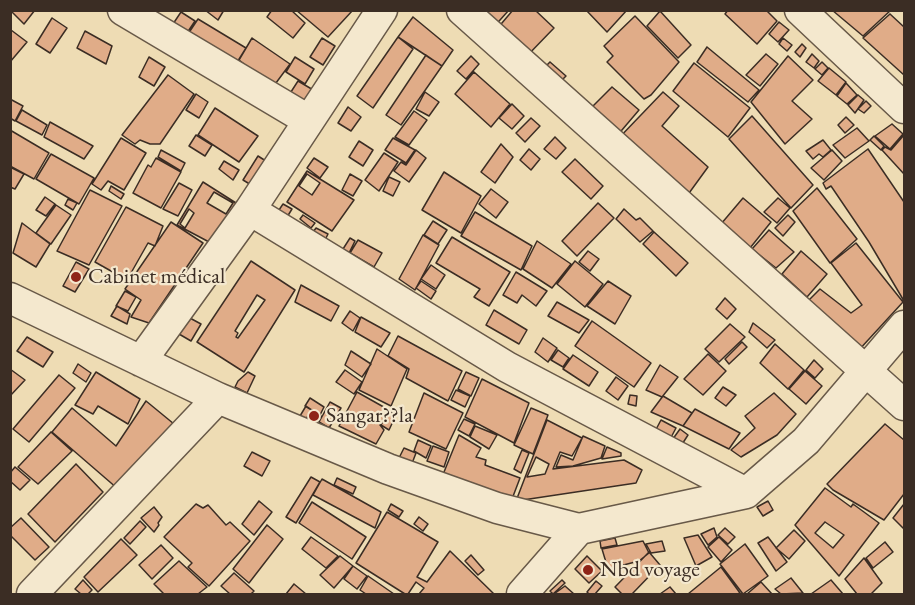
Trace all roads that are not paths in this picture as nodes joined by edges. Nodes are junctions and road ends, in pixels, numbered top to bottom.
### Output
1 (123, 10) edge
2 (382, 10) edge
3 (462, 10) edge
4 (800, 10) edge
5 (904, 108) edge
6 (308, 120) junction
7 (249, 210) junction
8 (10, 298) edge
9 (904, 326) edge
10 (141, 361) junction
11 (866, 371) junction
12 (219, 398) junction
13 (904, 405) edge
14 (746, 493) junction
15 (579, 529) junction
16 (38, 592) edge
17 (522, 594) edge

1 - 6 street
2 - 6 street
3 - 11 street
4 - 5 street
6 - 7 street
7 - 10 street
7 - 14 street
8 - 10 street
9 - 11 street
10 - 12 street
11 - 13 street
11 - 14 street
12 - 15 street
12 - 16 street
14 - 15 street
15 - 17 street

